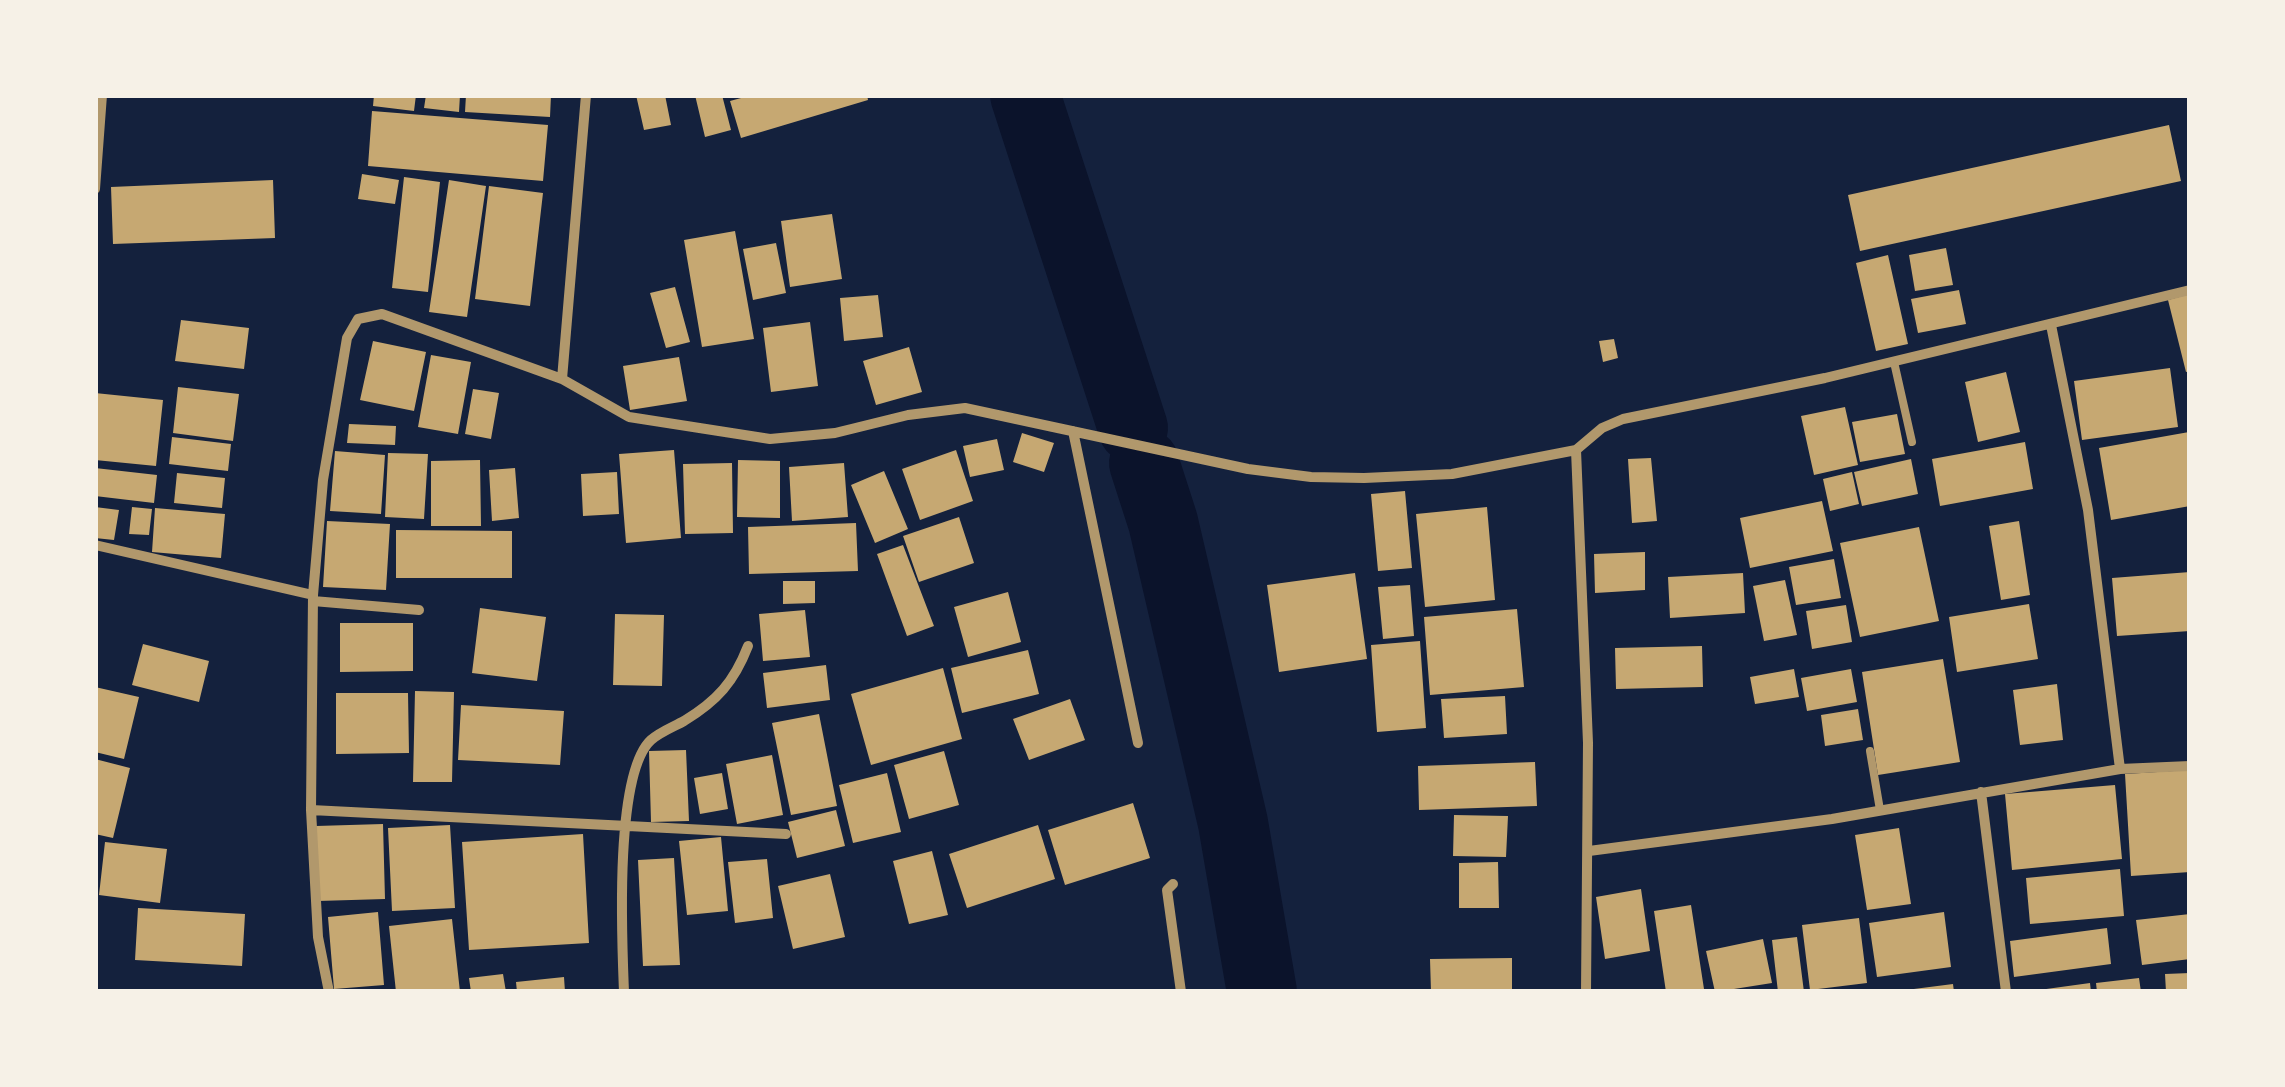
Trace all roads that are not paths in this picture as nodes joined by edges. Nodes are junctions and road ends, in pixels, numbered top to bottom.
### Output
1 (586, 95) edge
2 (100, 103) edge
3 (95, 189) edge
4 (2190, 290) edge
5 (2051, 325) junction
6 (1894, 362) junction
7 (562, 378) junction
8 (1073, 431) junction
9 (1912, 442) dead end
10 (1576, 450) junction
11 (95, 545) edge
12 (313, 598) junction
13 (419, 610) dead end
14 (748, 646) dead end
15 (1138, 743) dead end
16 (1870, 751) dead end
17 (2190, 766) edge
18 (2120, 769) junction
19 (1981, 792) junction
20 (310, 810) junction
21 (1880, 810) junction
22 (623, 828) junction
23 (786, 834) dead end
24 (1589, 850) junction
25 (1174, 884) dead end
26 (328, 992) edge
27 (624, 992) edge
28 (1181, 992) edge
29 (1586, 992) edge
30 (2006, 992) edge

1 - 7 street
2 - 3 street
4 - 5 street
5 - 6 street
5 - 18 street
6 - 9 lane
6 - 10 street
7 - 8 street
7 - 12 street
8 - 10 street
8 - 15 street
10 - 24 street
11 - 12 street
12 - 13 street
12 - 20 street
14 - 22 street
16 - 21 lane
17 - 18 street
18 - 19 street
19 - 21 street
19 - 30 street
20 - 22 street
20 - 26 street
21 - 24 street
22 - 23 street
22 - 27 street
24 - 29 street
25 - 28 street

